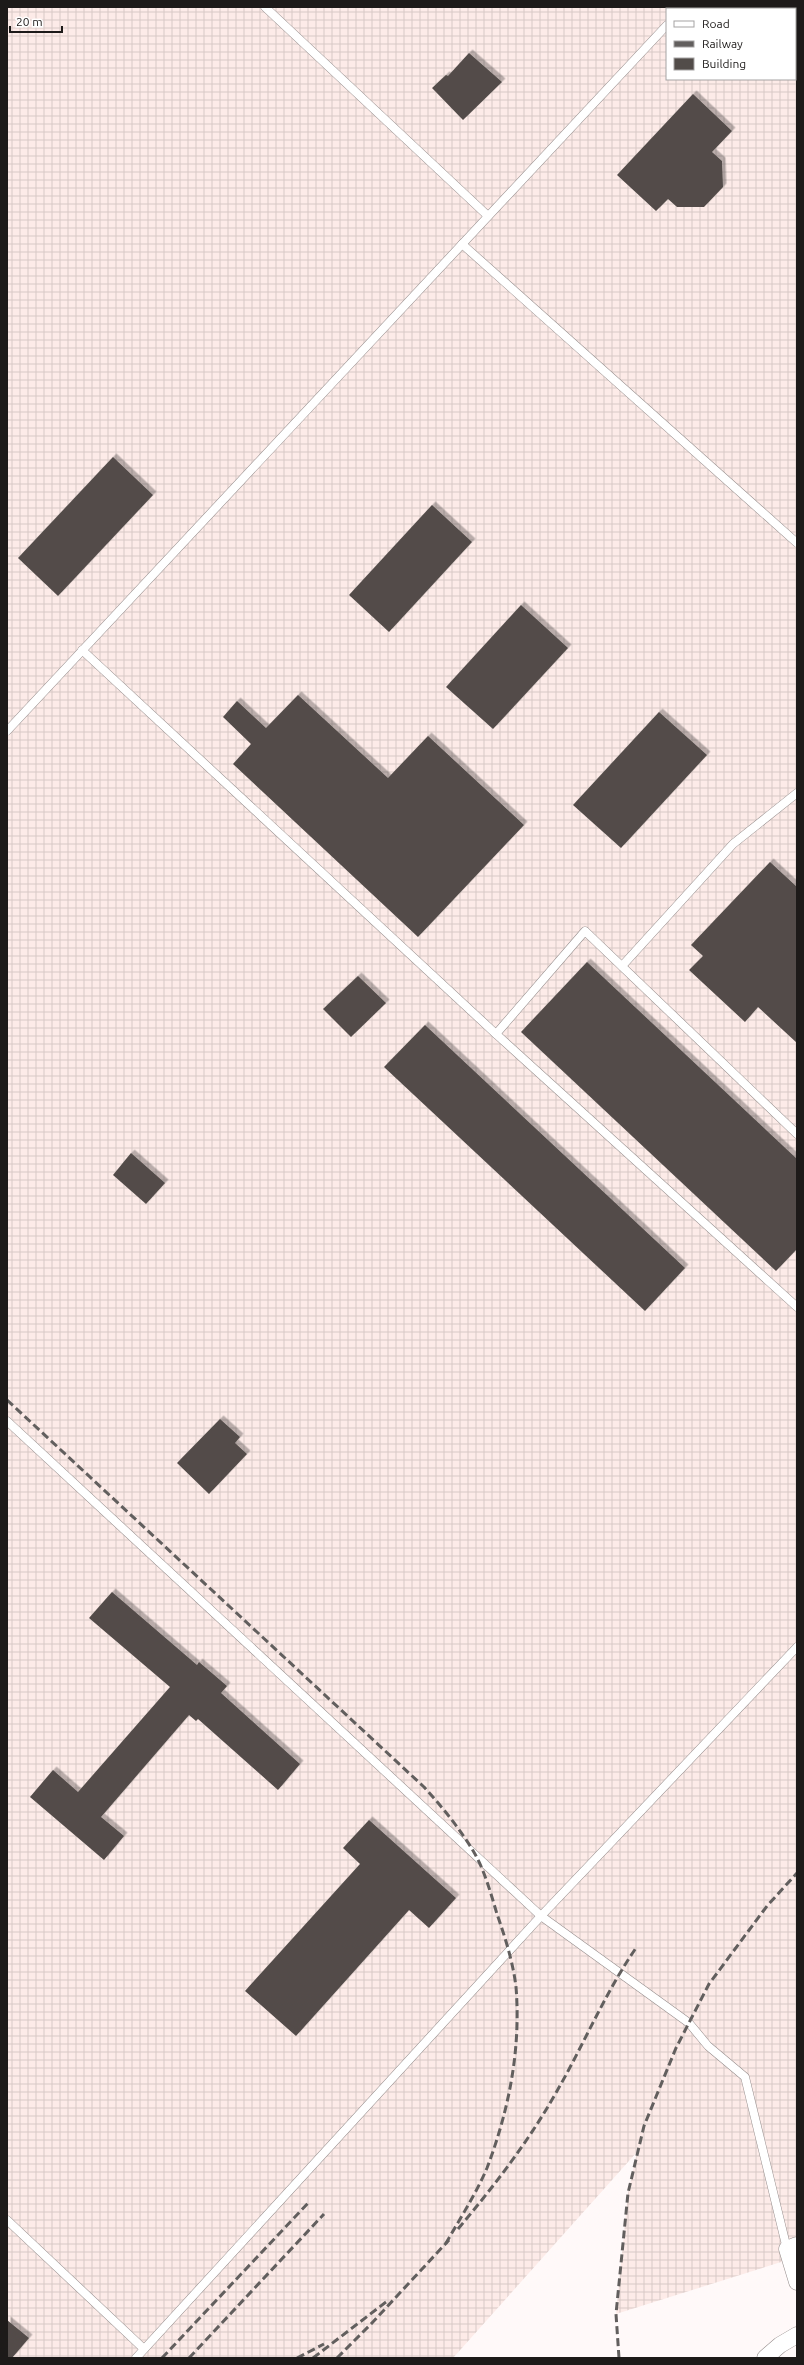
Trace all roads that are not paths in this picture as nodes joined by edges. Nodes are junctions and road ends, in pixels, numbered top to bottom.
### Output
1 (265, 7) edge
2 (666, 26) edge
3 (488, 216) junction
4 (462, 244) junction
5 (797, 543) edge
6 (82, 650) junction
7 (7, 731) edge
8 (797, 794) edge
9 (622, 966) junction
10 (496, 1034) junction
11 (797, 1134) edge
12 (797, 1307) edge
13 (7, 1421) edge
14 (797, 1647) edge
15 (541, 1916) junction
16 (7, 2220) edge
17 (792, 2247) edge
18 (797, 2282) edge
19 (797, 2335) edge
20 (144, 2349) junction
21 (136, 2358) edge
22 (765, 2358) edge

1 - 3 lane
2 - 3 lane
3 - 4 lane
4 - 5 lane
4 - 6 lane
6 - 7 lane
6 - 10 lane
8 - 9 lane
9 - 10 lane
9 - 11 lane
10 - 12 lane
13 - 15 lane
14 - 15 lane
15 - 17 lane
15 - 20 lane
16 - 20 lane
17 - 18 street
19 - 22 street
20 - 21 lane

